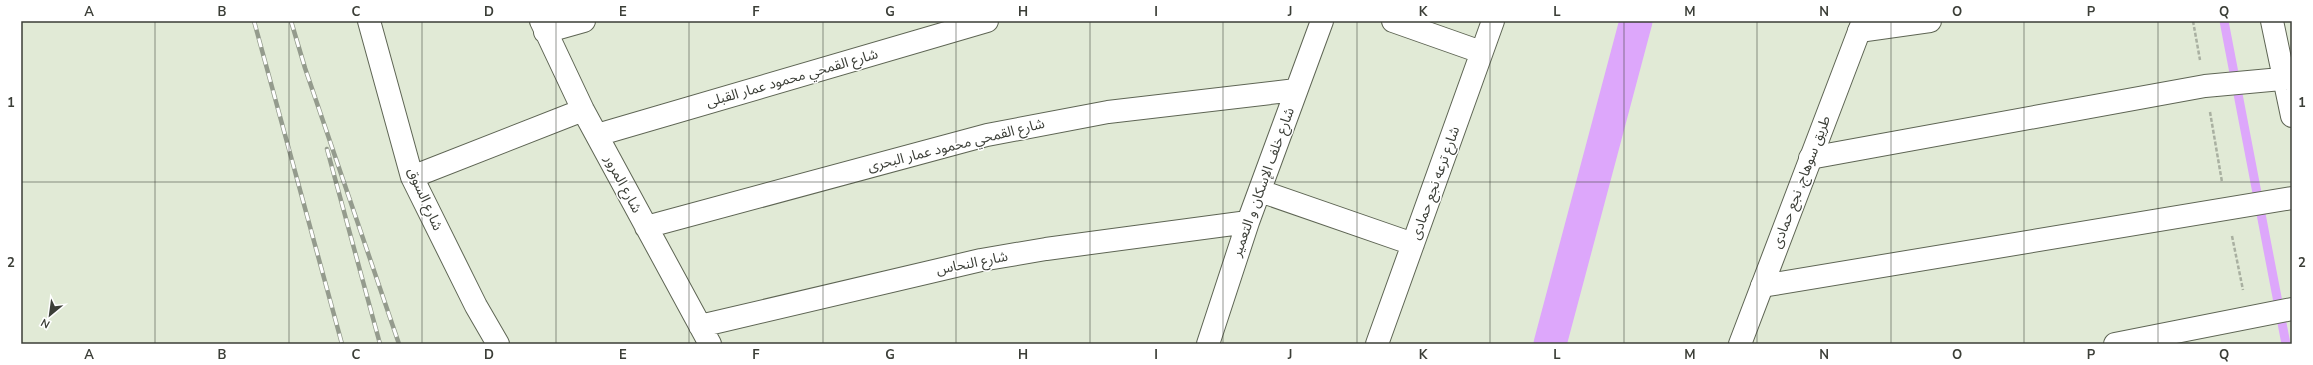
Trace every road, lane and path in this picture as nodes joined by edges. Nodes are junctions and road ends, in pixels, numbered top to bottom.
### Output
1 (369, 21) edge
2 (584, 21) edge
3 (987, 21) edge
4 (1322, 21) edge
5 (1393, 21) edge
6 (1493, 21) edge
7 (1930, 21) edge
8 (2272, 21) edge
9 (543, 26) edge
10 (1861, 26) edge
11 (1481, 52) junction
12 (2288, 79) edge
13 (1296, 90) junction
14 (583, 110) junction
15 (2292, 116) edge
16 (597, 135) junction
17 (1810, 158) junction
18 (412, 177) junction
19 (1260, 190) junction
20 (2292, 198) edge
21 (1248, 222) junction
22 (646, 227) junction
23 (1413, 244) junction
24 (1762, 286) junction
25 (2292, 309) edge
26 (705, 335) edge
27 (498, 344) edge
28 (1208, 344) edge
29 (1377, 344) edge
30 (1740, 344) edge
31 (2115, 344) edge

1 - 18 street, شارع السوق
2 - 9 street
3 - 16 street, شارع القمحي محمود عمار القبلى
4 - 13 street, شارع خلف الإسكان و التعمير
5 - 11 street
6 - 11 street, شارع ترعه نجع حمادى
7 - 10 street
8 - 12 street
9 - 14 street, شارع المرور
10 - 17 street, طريق سوهاج, نجع حمادى
11 - 23 street, شارع ترعه نجع حمادى
12 - 15 street
12 - 17 street
13 - 19 street, شارع خلف الإسكان و التعمير
13 - 22 street, شارع القمحي محمود عمار البحرى
14 - 16 street, شارع المرور
14 - 18 street
16 - 22 street, شارع المرور
17 - 24 street, طريق سوهاج, نجع حمادى
18 - 27 street, شارع السوق
19 - 21 street, شارع خلف الإسكان و التعمير
19 - 23 street
20 - 24 street
21 - 26 street, شارع النحاس
21 - 28 street, شارع خلف الإسكان و التعمير
22 - 26 street, شارع المرور
23 - 29 street, شارع ترعه نجع حمادى
24 - 30 street, طريق سوهاج, نجع حمادى
25 - 31 street

